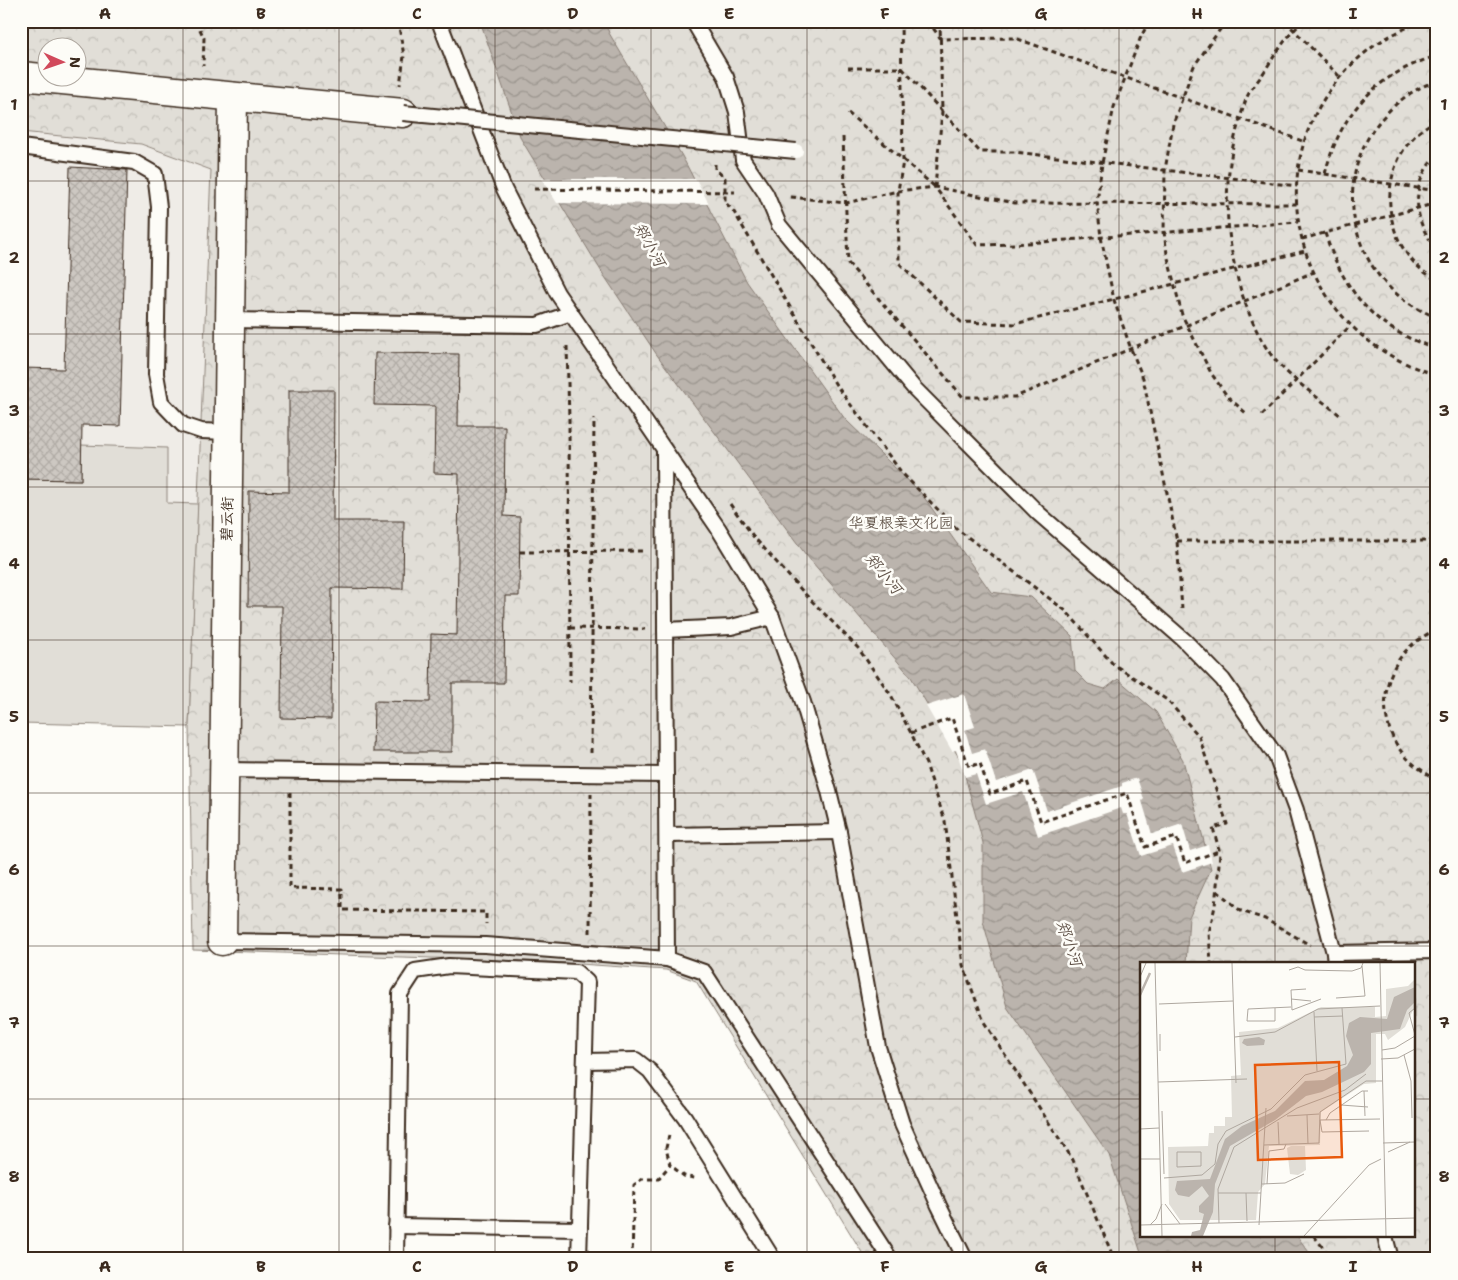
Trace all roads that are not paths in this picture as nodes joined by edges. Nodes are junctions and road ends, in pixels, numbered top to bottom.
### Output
1 (439, 21) edge
2 (693, 21) edge
3 (21, 76) edge
4 (233, 97) junction
5 (400, 112) joint
6 (21, 147) edge
7 (796, 151) dead end
8 (570, 313) junction
9 (230, 320) junction
10 (228, 432) junction
11 (664, 450) junction
12 (772, 616) junction
13 (665, 630) junction
14 (224, 770) junction
15 (666, 775) junction
16 (839, 832) junction
17 (666, 835) junction
18 (222, 941) joint
19 (1437, 951) edge
20 (1334, 958) edge
21 (667, 959) junction
22 (585, 1061) junction
23 (396, 1226) junction
24 (580, 1229) junction
25 (1386, 1238) edge
26 (396, 1259) edge
27 (579, 1259) edge
28 (773, 1259) edge
29 (890, 1259) edge
30 (965, 1259) edge
31 (1391, 1259) edge

1 - 8 lane
2 - 20 lane
3 - 4 street
4 - 5 street
4 - 9 street, 碧云街
5 - 7 lane, bridge
6 - 10 lane
8 - 9 lane
8 - 11 lane
9 - 10 street, 碧云街
10 - 14 street, 碧云街
11 - 12 lane
11 - 13 lane
12 - 13 lane
12 - 16 lane
13 - 15 lane
14 - 15 lane
14 - 18 street, 碧云街
15 - 17 lane
16 - 17 lane
16 - 30 lane
17 - 21 lane
18 - 21 lane
19 - 20 lane
21 - 29 lane
22 - 23 lane
22 - 24 lane
22 - 28 lane
23 - 24 lane
23 - 26 lane
24 - 27 lane
25 - 31 lane

